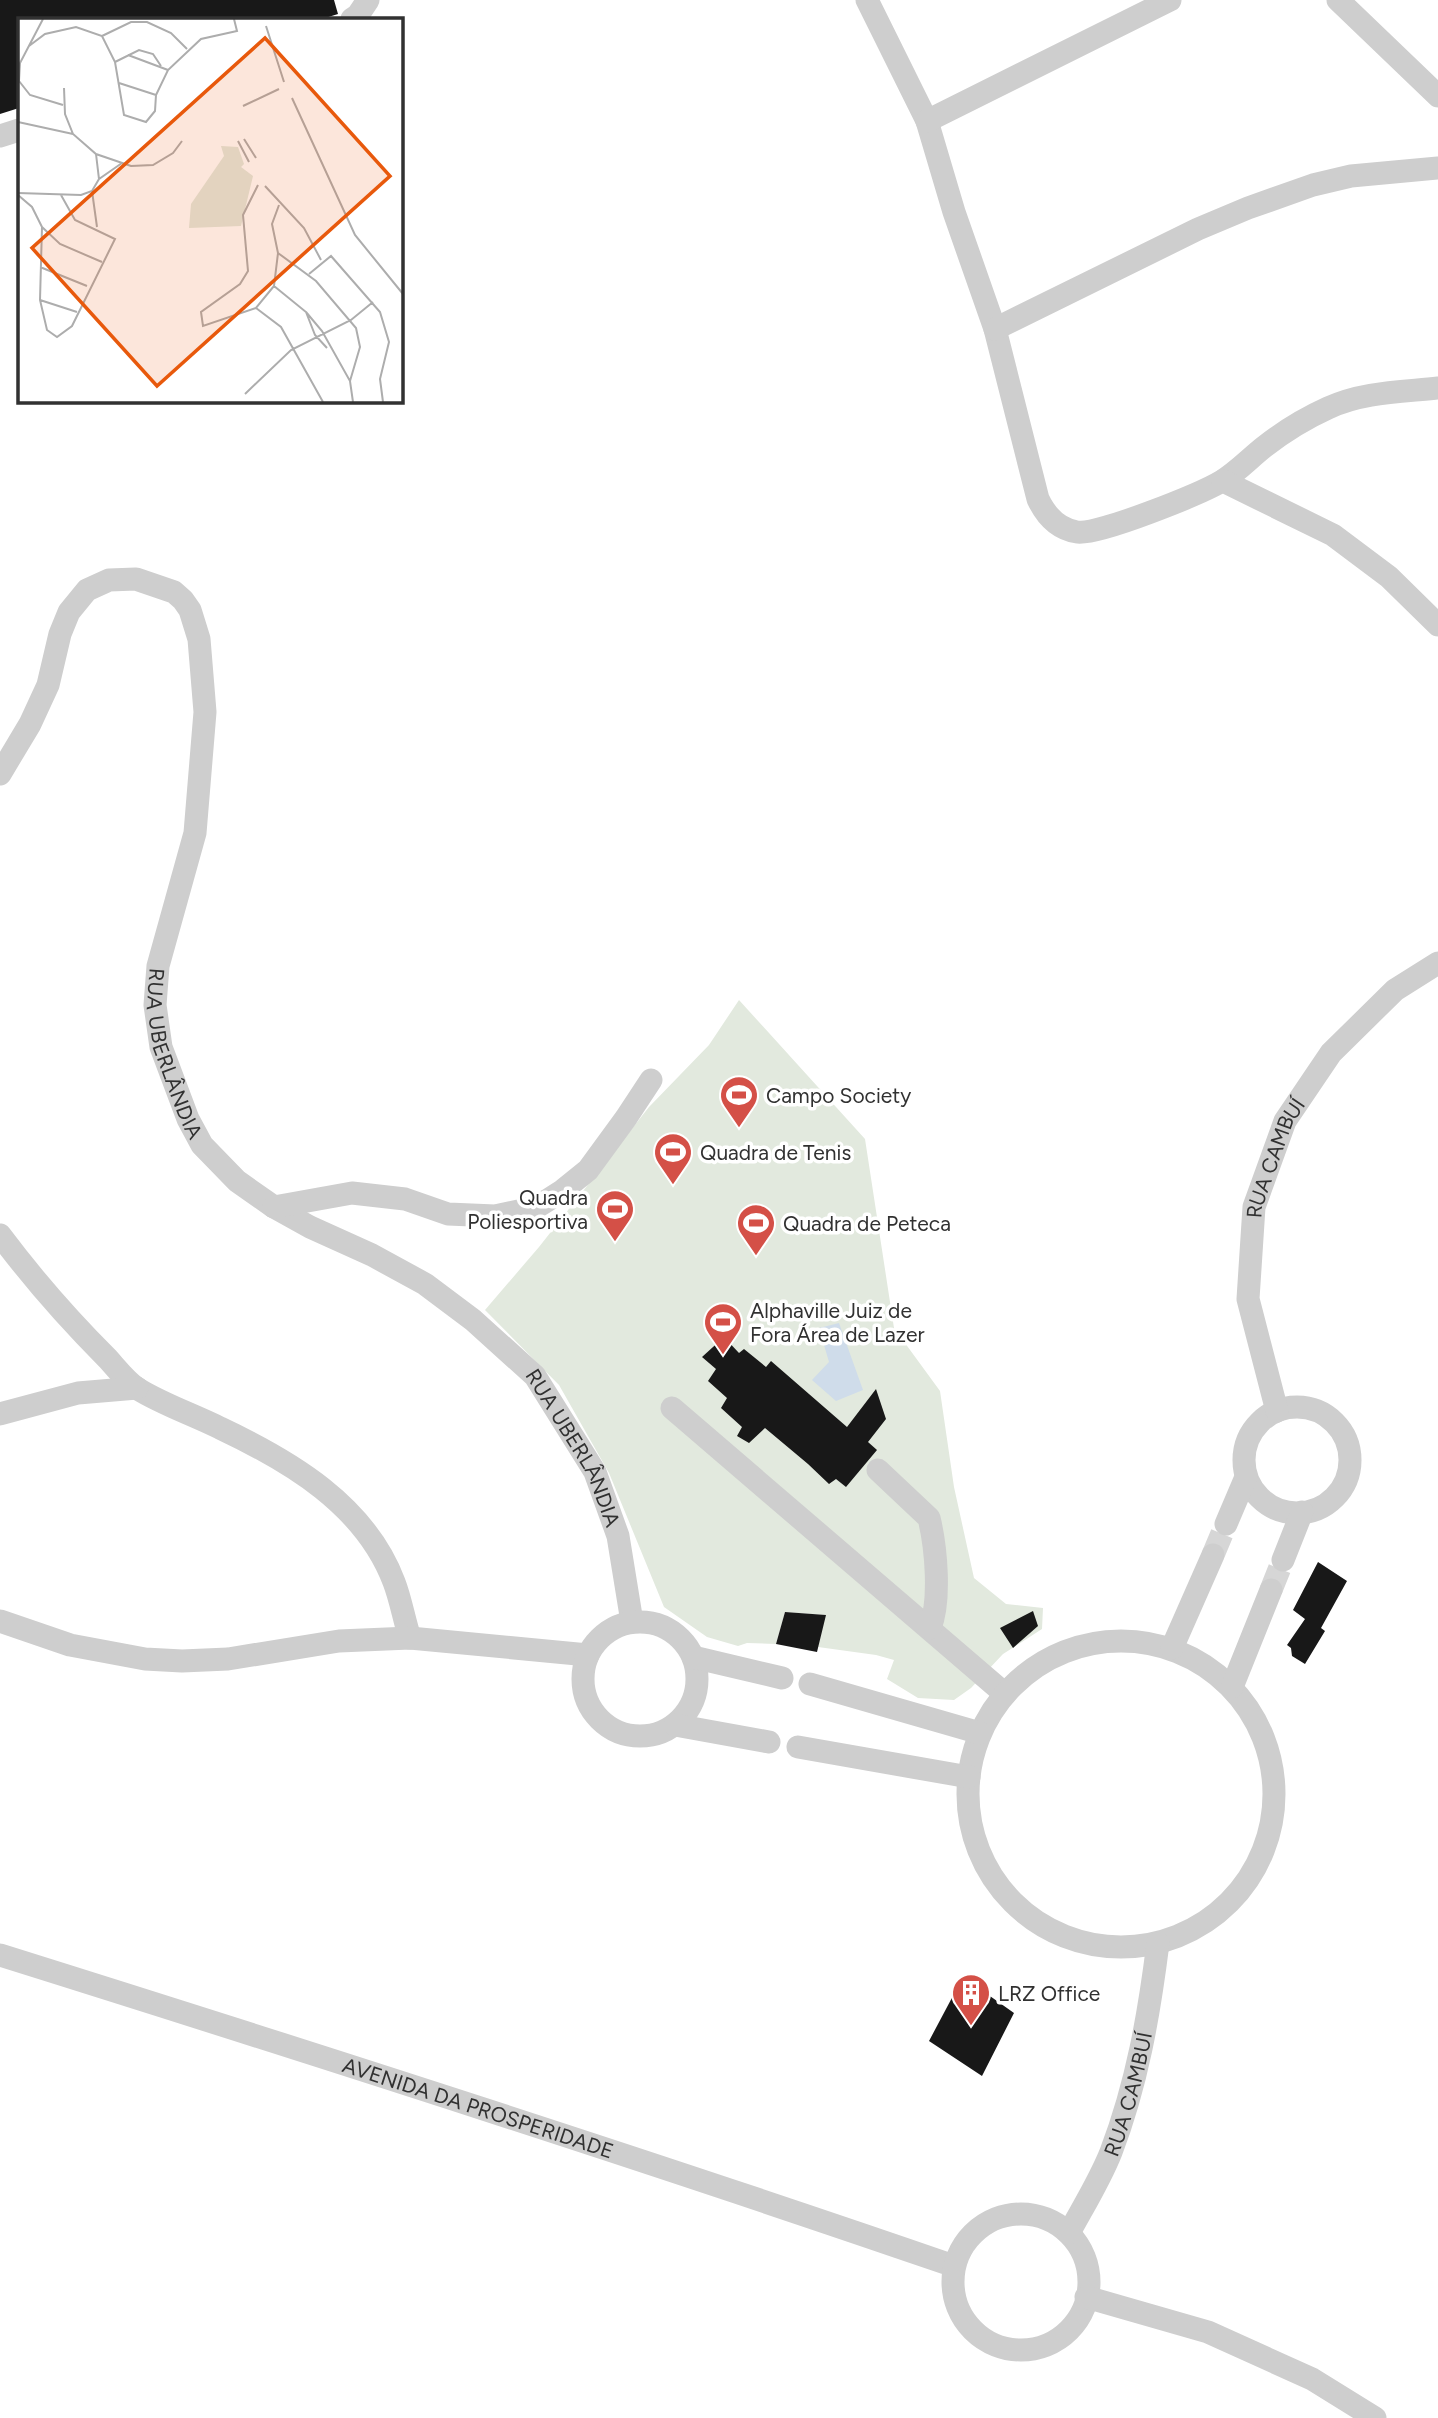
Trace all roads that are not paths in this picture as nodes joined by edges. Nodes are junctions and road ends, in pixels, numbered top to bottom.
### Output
1 (368, 0) edge
2 (867, 0) edge
3 (1170, 0) edge
4 (1338, 0) edge
5 (354, 18) edge
6 (1438, 96) edge
7 (927, 121) junction
8 (18, 130) edge
9 (0, 136) edge
10 (1438, 167) edge
11 (995, 329) junction
12 (1438, 388) edge
13 (1223, 481) junction
14 (1438, 625) edge
15 (0, 774) edge
16 (1438, 963) edge
17 (651, 1080) dead end
18 (274, 1206) junction
19 (0, 1235) edge
20 (137, 1388) junction
21 (672, 1408) dead end
22 (1277, 1411) junction
23 (0, 1414) edge
24 (878, 1470) dead end
25 (1246, 1477) junction
26 (1302, 1512) junction
27 (1226, 1524) tunnel mouth
28 (1213, 1555) tunnel mouth
29 (1283, 1560) tunnel mouth
30 (1270, 1590) tunnel mouth
31 (0, 1620) edge
32 (632, 1622) junction
33 (930, 1628) junction
34 (410, 1638) junction
35 (1172, 1648) junction
36 (588, 1655) junction
37 (693, 1657) junction
38 (782, 1678) dead end
39 (810, 1684) dead end
40 (1232, 1687) junction
41 (1005, 1694) junction
42 (675, 1725) junction
43 (980, 1733) junction
44 (769, 1742) dead end
45 (798, 1747) dead end
46 (969, 1777) junction
47 (1158, 1943) junction
48 (0, 1955) edge
49 (1069, 2233) junction
50 (954, 2266) junction
51 (1086, 2297) junction
52 (1375, 2418) edge

1 - 5 street
2 - 7 street
3 - 7 street
4 - 6 street
7 - 11 street
8 - 9 street
10 - 11 street
11 - 13 street
12 - 13 street
13 - 14 street
15 - 18 street, RUA UBERLÂNDIA
16 - 22 street, RUA CAMBUÍ
17 - 18 street
18 - 32 street, RUA UBERLÂNDIA
19 - 20 street
20 - 23 street
20 - 34 street
21 - 33 street
22 - 25 street
22 - 26 street
24 - 33 street
25 - 26 street
25 - 27 street
26 - 29 street
28 - 35 street
30 - 40 street
31 - 34 street
32 - 36 street
32 - 37 street
33 - 41 street
34 - 36 street
35 - 40 street
35 - 41 street
36 - 42 street
37 - 38 street
37 - 42 street
39 - 43 street
40 - 47 street
41 - 43 street
42 - 44 street
43 - 46 street
45 - 46 street
46 - 47 street
47 - 49 street, RUA CAMBUÍ
48 - 50 street, AVENIDA DA PROSPERIDADE
49 - 50 street
49 - 51 street
50 - 51 street
51 - 52 street

